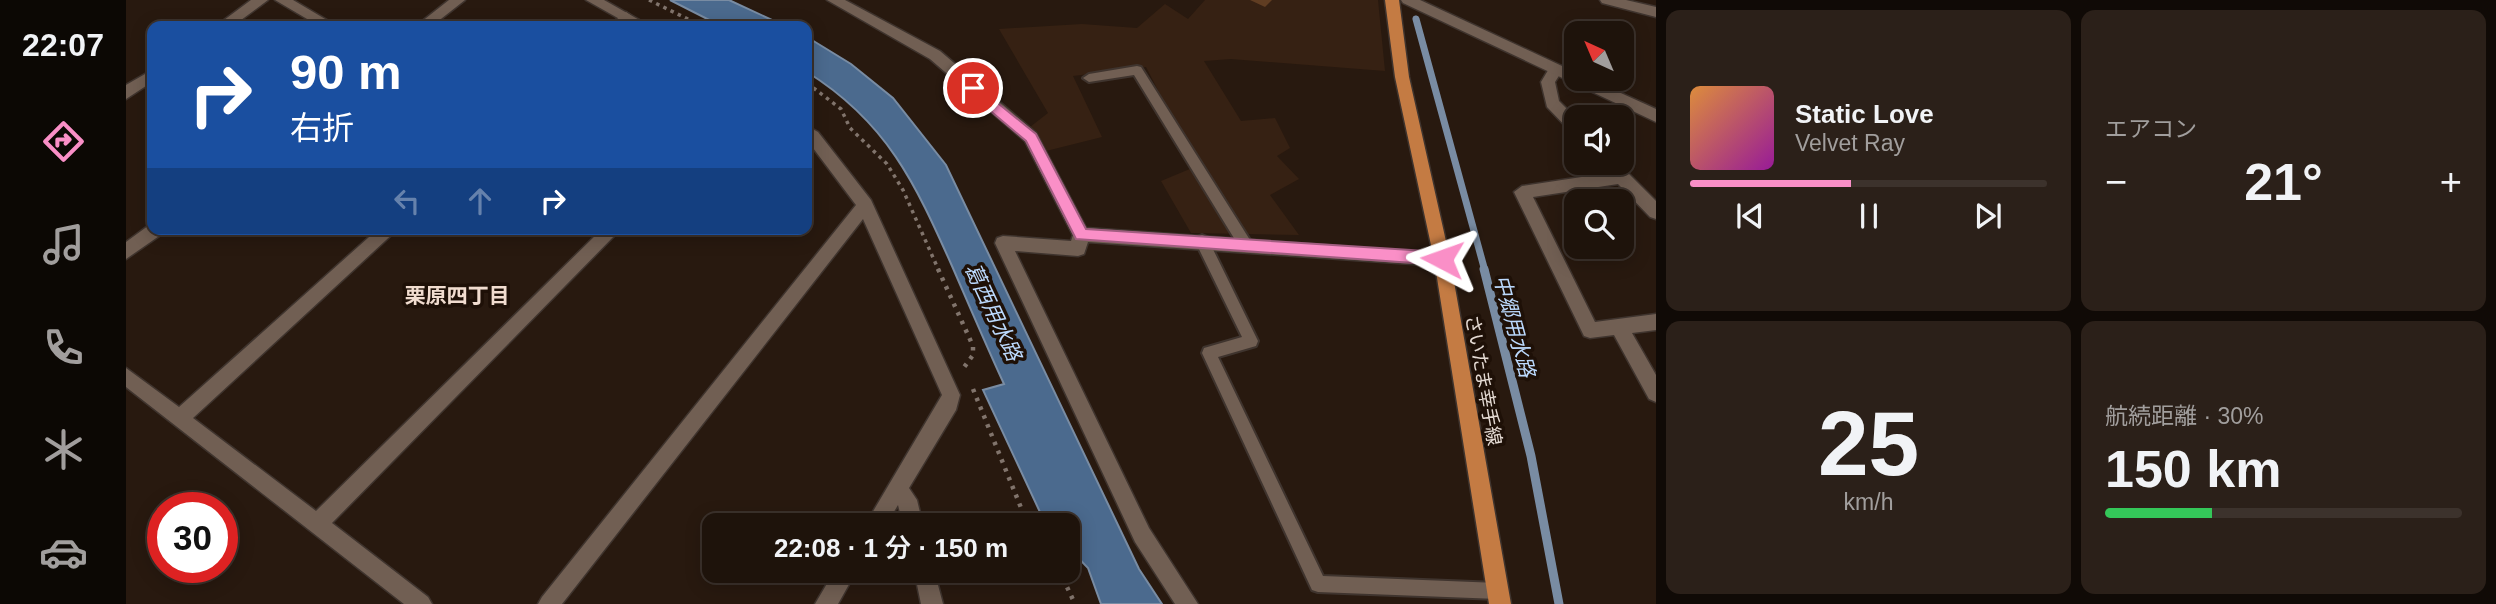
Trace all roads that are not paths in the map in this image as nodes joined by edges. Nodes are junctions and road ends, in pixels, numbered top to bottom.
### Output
1 (261, 0) edge
2 (282, 0) edge
3 (458, 0) edge
4 (593, 0) edge
5 (834, 0) edge
6 (1392, 0) edge
7 (1408, 0) edge
8 (1610, 0) edge
9 (857, 4) edge
10 (1656, 12) edge
11 (230, 21) edge
12 (321, 21) edge
13 (430, 21) edge
14 (621, 21) edge
15 (1555, 71) junction
16 (147, 78) edge
17 (1089, 78) dead end
18 (126, 93) edge
19 (1564, 115) edge
20 (1656, 117) edge
21 (812, 135) edge
22 (1622, 177) joint
23 (865, 205) junction
24 (1656, 212) edge
25 (148, 235) edge
26 (383, 235) edge
27 (607, 235) edge
28 (1081, 235) junction
29 (1202, 242) junction
30 (1245, 244) junction
31 (126, 253) edge
32 (1442, 259) junction
33 (1656, 322) edge
34 (1619, 327) junction
35 (126, 376) edge
36 (1656, 393) edge
37 (179, 419) junction
38 (897, 490) junction
39 (883, 513) edge
40 (911, 513) edge
41 (316, 525) junction
42 (839, 583) edge
43 (927, 583) edge
44 (1499, 597) edge
45 (421, 604) edge
46 (549, 604) edge
47 (826, 604) edge
48 (932, 604) edge
49 (1187, 604) edge

1 - 11 street
2 - 12 street
3 - 13 street
4 - 14 street
5 - 9 street
6 - 32 main road, さいたま幸手線
7 - 15 street
8 - 10 street
9 - 28 street
15 - 19 street
15 - 20 street
16 - 18 street
17 - 30 lane
21 - 23 street
22 - 24 street
22 - 34 street
23 - 38 street
23 - 46 street
25 - 31 street
26 - 37 street
27 - 41 street
28 - 29 street
28 - 49 street
29 - 30 street
29 - 44 lane
30 - 32 street
32 - 44 main road, さいたま幸手線
33 - 34 street
34 - 36 street
35 - 37 street
37 - 41 street
38 - 39 street
38 - 40 street
41 - 45 street
42 - 47 street
43 - 48 street

